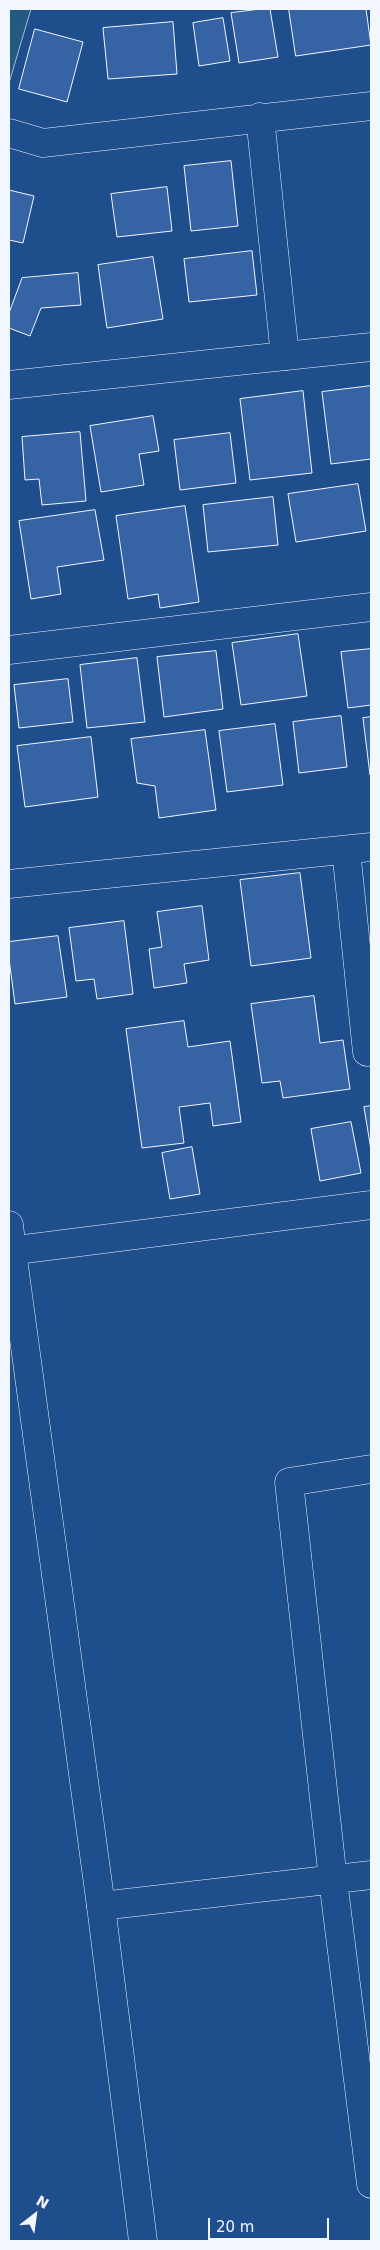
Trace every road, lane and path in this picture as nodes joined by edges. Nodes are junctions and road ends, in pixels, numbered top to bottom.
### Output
1 (371, 106) edge
2 (260, 117) junction
3 (9, 133) edge
4 (371, 346) edge
5 (286, 356) junction
6 (9, 385) edge
7 (371, 607) edge
8 (9, 650) edge
9 (359, 848) edge
10 (9, 884) edge
11 (371, 1051) edge
12 (371, 1205) edge
13 (10, 1242) edge
14 (371, 1469) edge
15 (371, 1875) edge
16 (333, 1880) junction
17 (101, 1906) junction
18 (371, 2184) edge
19 (144, 2241) edge

1 - 2 street
2 - 3 street
2 - 5 street
4 - 5 street
5 - 6 street
7 - 8 street
9 - 10 street
9 - 11 street
12 - 13 street
13 - 17 street
14 - 16 street
15 - 16 street
16 - 17 street
16 - 18 street
17 - 19 street

